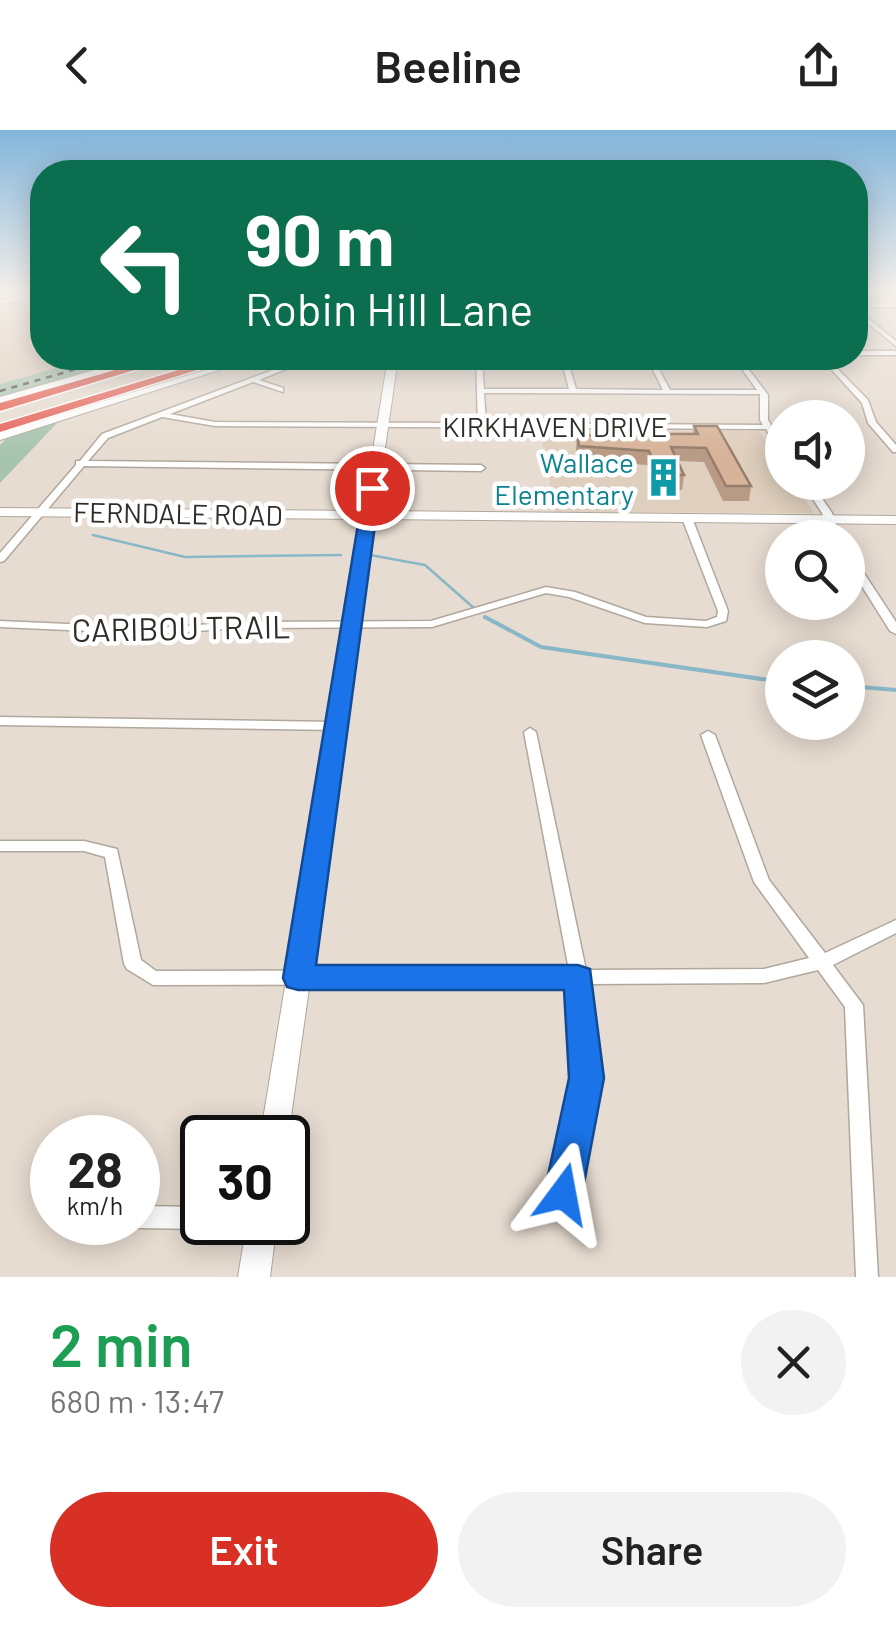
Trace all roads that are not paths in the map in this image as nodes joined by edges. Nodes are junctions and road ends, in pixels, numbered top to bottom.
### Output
1 (868, 353) edge
2 (896, 353) edge
3 (106, 370) edge
4 (124, 370) edge
5 (192, 370) edge
6 (212, 370) edge
7 (283, 370) edge
8 (391, 370) edge
9 (479, 370) edge
10 (568, 370) edge
11 (656, 370) edge
12 (746, 370) edge
13 (835, 370) edge
14 (256, 382) junction
15 (280, 390) dead end
16 (480, 392) junction
17 (574, 392) junction
18 (668, 392) junction
19 (762, 392) junction
20 (0, 404) edge
21 (765, 413) edge
22 (164, 414) junction
23 (382, 426) junction
24 (482, 426) junction
25 (765, 427) edge
26 (0, 433) edge
27 (896, 450) edge
28 (79, 463) junction
29 (376, 466) junction
30 (481, 468) dead end
31 (817, 500) edge
32 (0, 512) edge
33 (38, 512) junction
34 (367, 515) junction
35 (687, 518) junction
36 (829, 520) joint
37 (865, 520) edge
38 (896, 520) edge
39 (0, 559) edge
40 (865, 584) edge
41 (0, 624) edge
42 (350, 624) junction
43 (896, 631) edge
44 (0, 721) edge
45 (336, 726) junction
46 (530, 732) dead end
47 (708, 735) dead end
48 (0, 846) edge
49 (896, 926) edge
50 (825, 961) junction
51 (298, 978) junction
52 (578, 978) junction
53 (277, 1115) edge
54 (563, 1194) dead end
55 (259, 1245) edge
56 (254, 1277) edge
57 (867, 1277) edge

1 - 2 street
3 - 20 street
4 - 20 highway
5 - 26 highway
6 - 26 street
7 - 14 street
8 - 23 street
9 - 16 street
10 - 17 street
11 - 18 street
12 - 19 street
13 - 27 street
14 - 15 street
14 - 22 street
16 - 17 street
16 - 24 street
17 - 18 street
18 - 19 street
19 - 21 street
22 - 23 street, KIRKHAVEN DRIVE
22 - 28 street
23 - 24 street, KIRKHAVEN DRIVE
23 - 29 street
24 - 25 street, KIRKHAVEN DRIVE
28 - 29 street
28 - 33 street
29 - 30 street
29 - 34 street
31 - 36 street
32 - 33 street, FERNDALE ROAD
33 - 34 street, FERNDALE ROAD
33 - 39 street
34 - 35 street, FERNDALE ROAD
34 - 42 street
35 - 36 street, FERNDALE ROAD
35 - 42 street, CARIBOU TRAIL
37 - 38 street, FERNDALE ROAD
40 - 43 street
41 - 42 street, CARIBOU TRAIL
42 - 45 street
44 - 45 street
45 - 51 street
46 - 52 street
47 - 50 street
48 - 51 street
49 - 50 street
50 - 52 street
50 - 57 street
51 - 52 street
51 - 53 street
52 - 54 street
55 - 56 street

